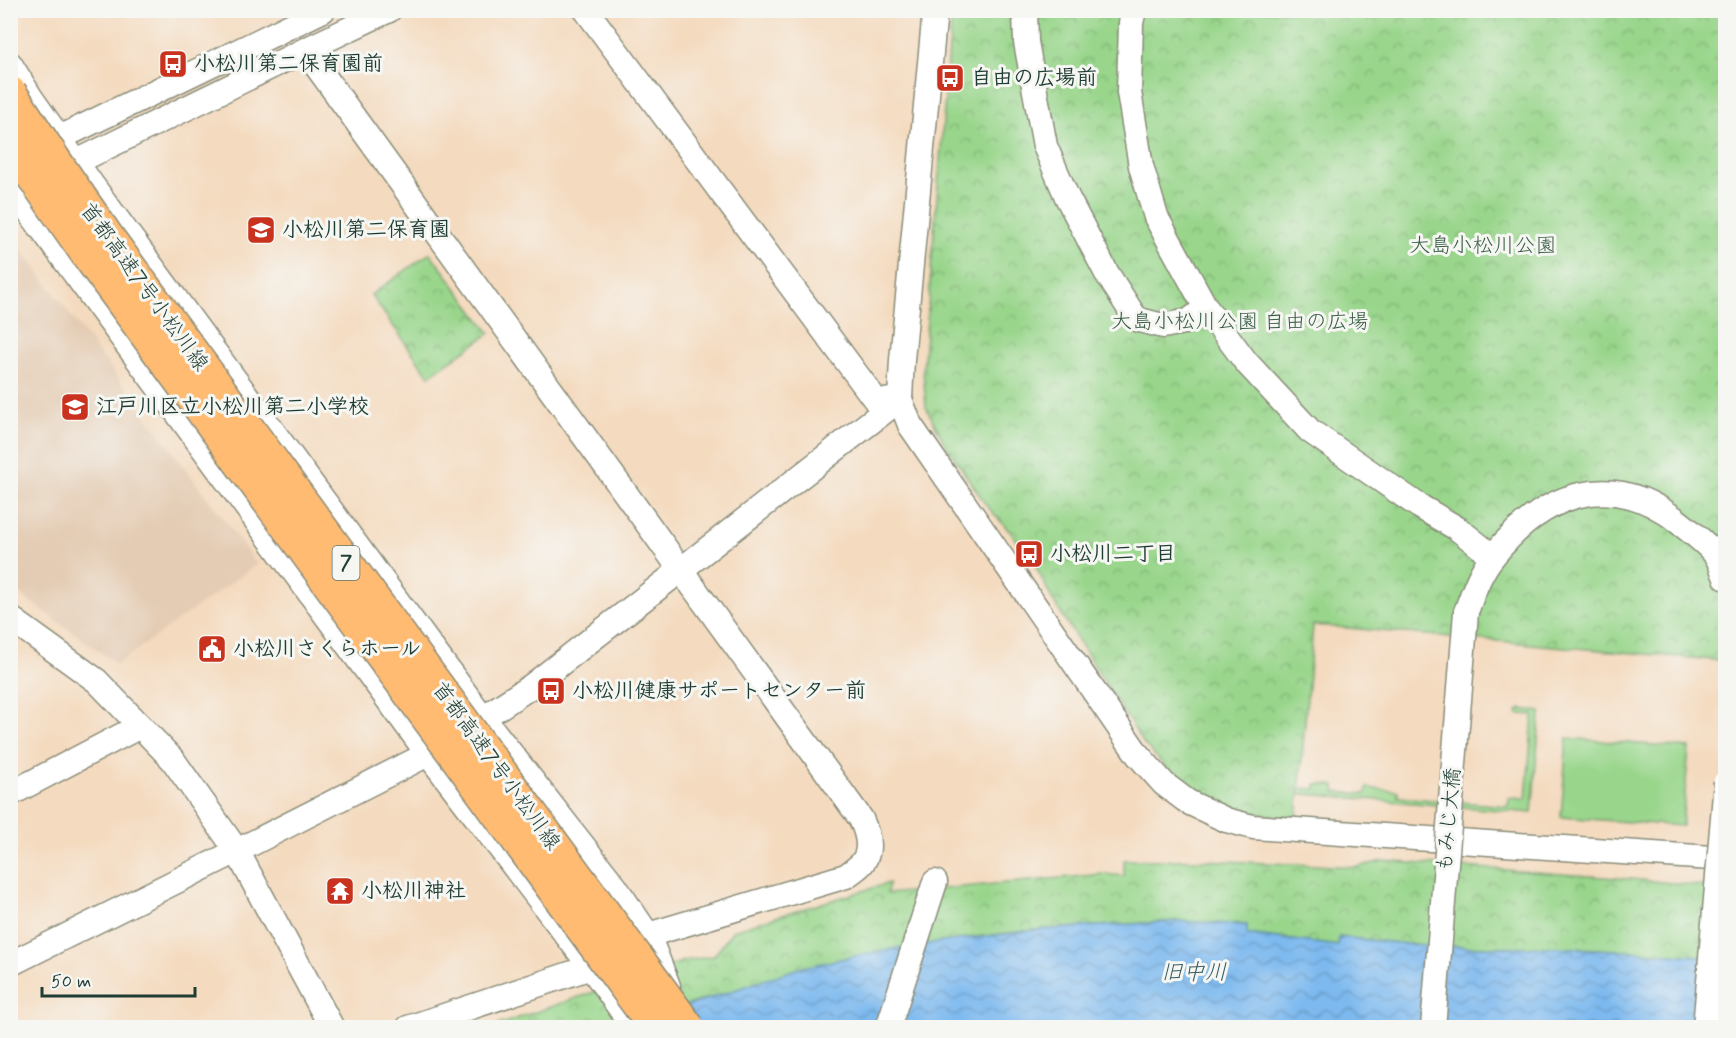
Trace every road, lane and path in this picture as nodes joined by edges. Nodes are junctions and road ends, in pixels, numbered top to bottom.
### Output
1 (323, 10) edge
2 (389, 10) edge
3 (586, 10) edge
4 (935, 10) edge
5 (1025, 10) edge
6 (1134, 10) edge
7 (281, 19) edge
8 (305, 50) junction
9 (10, 64) edge
10 (10, 93) edge
11 (59, 138) junction
12 (10, 143) edge
13 (10, 162) edge
14 (76, 162) junction
15 (12, 191) edge
16 (1206, 308) junction
17 (900, 399) junction
18 (1721, 550) edge
19 (1492, 556) junction
20 (681, 569) junction
21 (1725, 578) edge
22 (10, 618) edge
23 (484, 719) junction
24 (140, 726) junction
25 (428, 754) junction
26 (1725, 782) edge
27 (10, 794) edge
28 (237, 851) junction
29 (1725, 858) edge
30 (935, 882) dead end
31 (648, 935) junction
32 (10, 964) edge
33 (591, 967) junction
34 (332, 1028) edge
35 (408, 1028) edge
36 (634, 1028) edge
37 (656, 1028) edge
38 (686, 1028) edge
39 (888, 1028) edge
40 (1433, 1028) edge
41 (1705, 1028) edge

1 - 7 street
2 - 8 street
3 - 17 street
4 - 17 street
5 - 16 street
6 - 16 street
7 - 11 street
8 - 14 street
8 - 20 street
9 - 11 street
10 - 38 highway, 首都高速7号小松川線 / 7, bridge
11 - 13 street
11 - 14 street
12 - 37 highway, 首都高速7号小松川線 / 7, bridge
14 - 15 street
14 - 23 street
15 - 25 street
16 - 19 street
17 - 20 street
17 - 29 street
18 - 19 street, もみじ大橋
18 - 21 street
19 - 40 street, もみじ大橋, bridge
20 - 23 street
20 - 31 street
22 - 24 street
23 - 25 street
23 - 31 street
24 - 27 street
24 - 28 street
25 - 28 street
25 - 33 street
26 - 41 street, bridge
28 - 32 street
28 - 34 street
30 - 39 street
31 - 38 street, bridge
33 - 35 street
33 - 36 street

